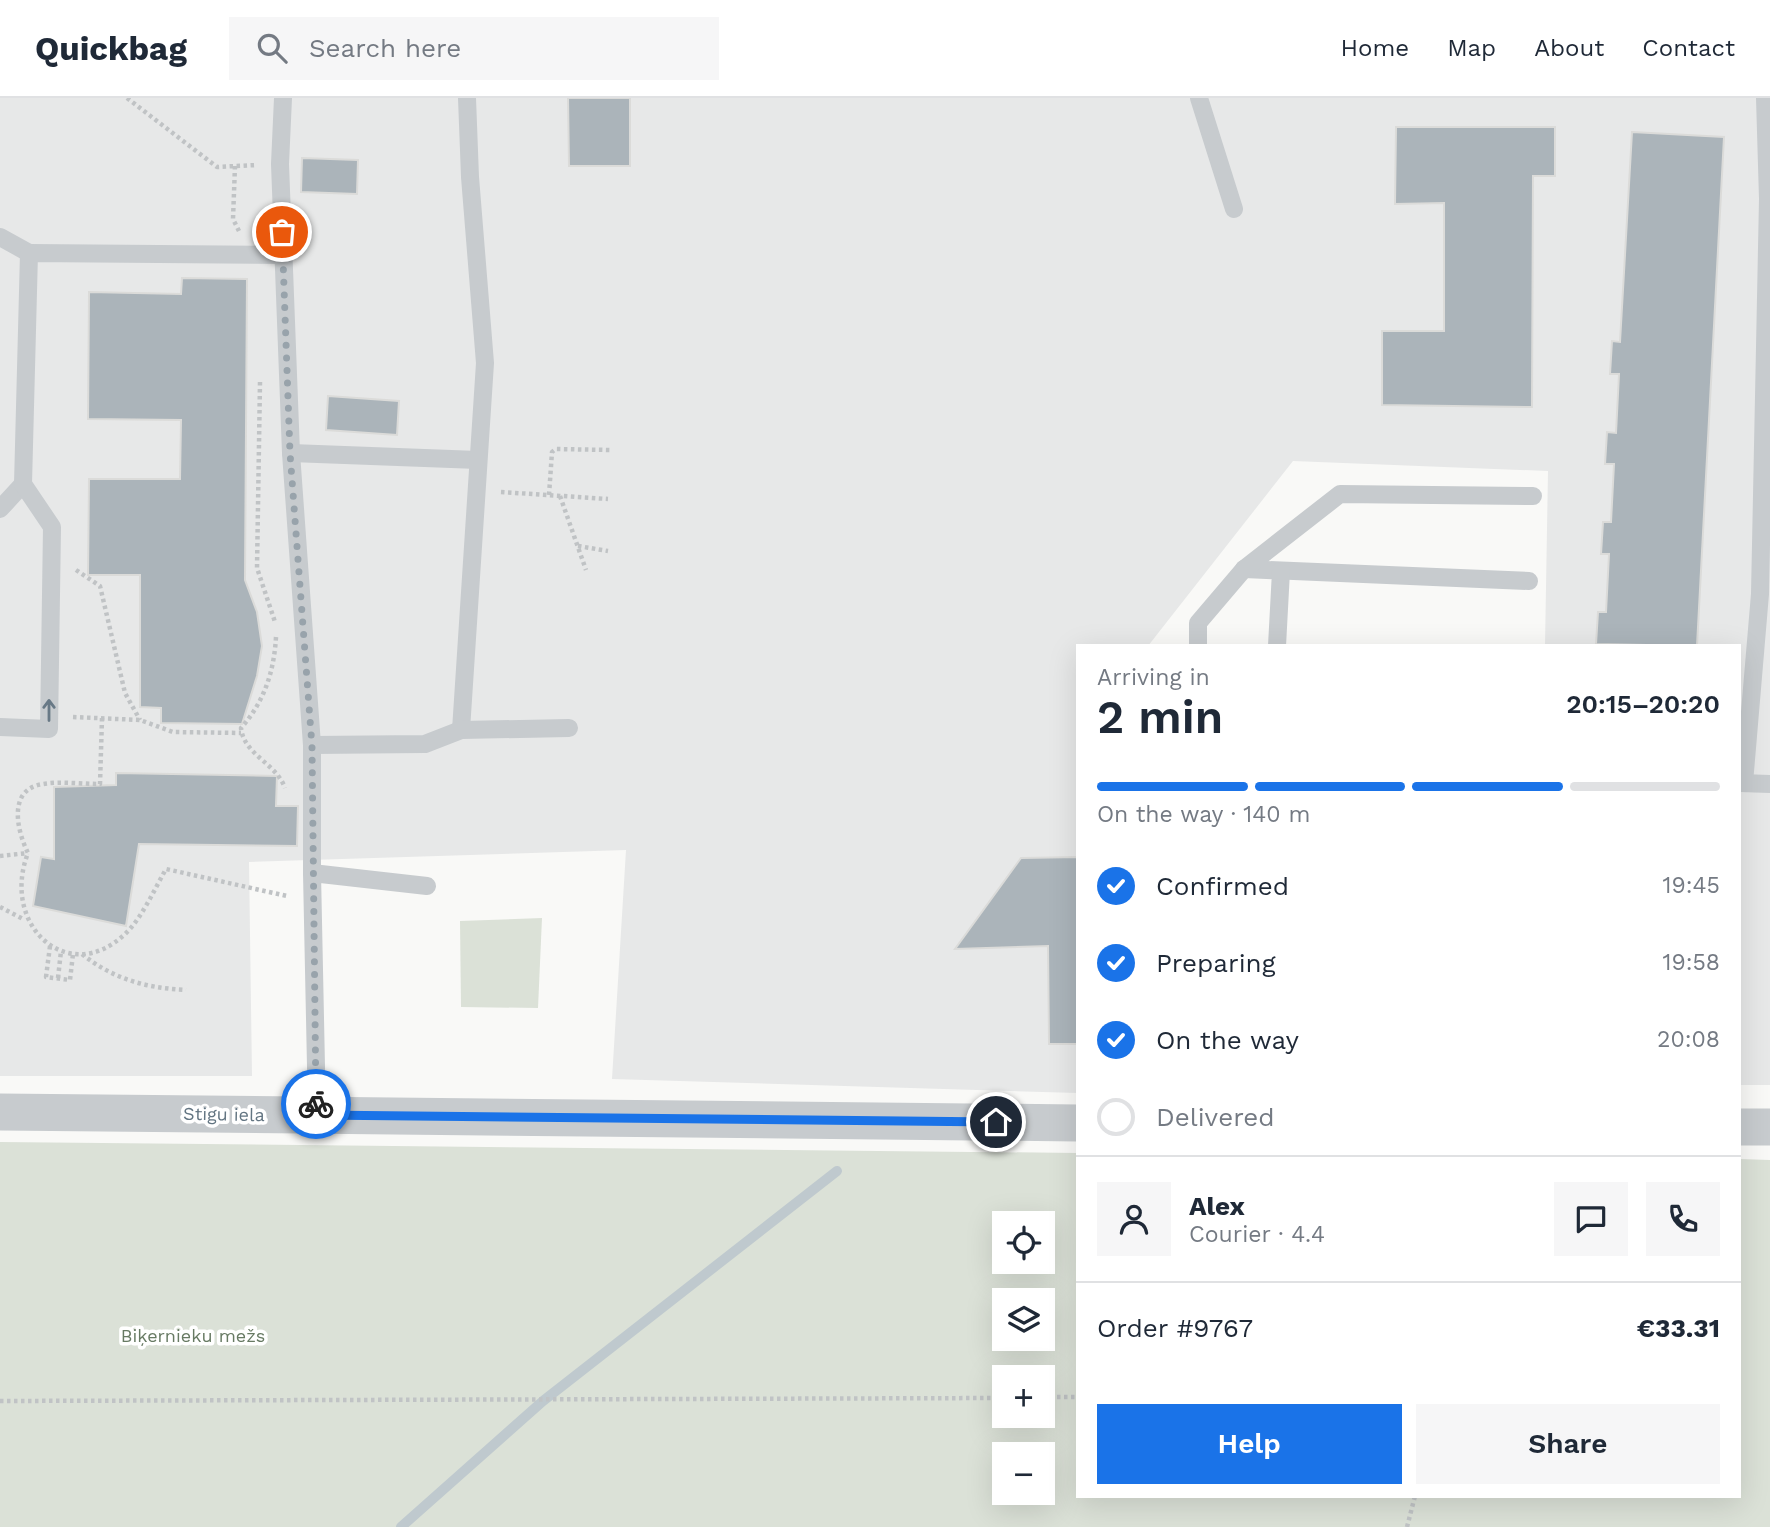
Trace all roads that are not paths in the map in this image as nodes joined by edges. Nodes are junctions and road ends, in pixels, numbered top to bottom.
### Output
1 (283, 98) edge
2 (467, 98) edge
3 (1199, 98) edge
4 (1765, 98) edge
5 (1769, 199) edge
6 (1234, 209) dead end
7 (0, 237) edge
8 (29, 253) junction
9 (283, 255) junction
10 (290, 453) junction
11 (478, 460) junction
12 (23, 484) junction
13 (1533, 496) dead end
14 (0, 509) edge
15 (1244, 569) junction
16 (1281, 571) junction
17 (1530, 581) dead end
18 (1765, 594) edge
19 (1198, 644) edge
20 (1277, 644) edge
21 (0, 727) edge
22 (569, 728) dead end
23 (461, 730) junction
24 (312, 746) junction
25 (1742, 783) edge
26 (1770, 784) edge
27 (312, 873) junction
28 (427, 886) dead end
29 (0, 1112) edge
30 (317, 1115) junction
31 (1076, 1123) edge
32 (1741, 1126) edge
33 (1770, 1127) edge

1 - 9 lane
2 - 11 lane
3 - 6 lane
4 - 5 lane
5 - 18 lane
7 - 8 lane
8 - 9 lane
8 - 12 lane
9 - 10 lane
10 - 11 lane
10 - 24 lane
11 - 23 lane
12 - 14 lane
21 -> 12 lane
13 - 15 lane
15 - 16 lane
15 - 19 lane
16 - 17 lane
16 - 20 lane
18 - 25 lane
22 - 23 lane
23 - 24 lane
24 - 27 lane
25 - 26 lane
27 - 28 lane
27 - 30 lane
29 - 30 street, Stigu iela
30 - 31 street, Stigu iela
32 - 33 street

